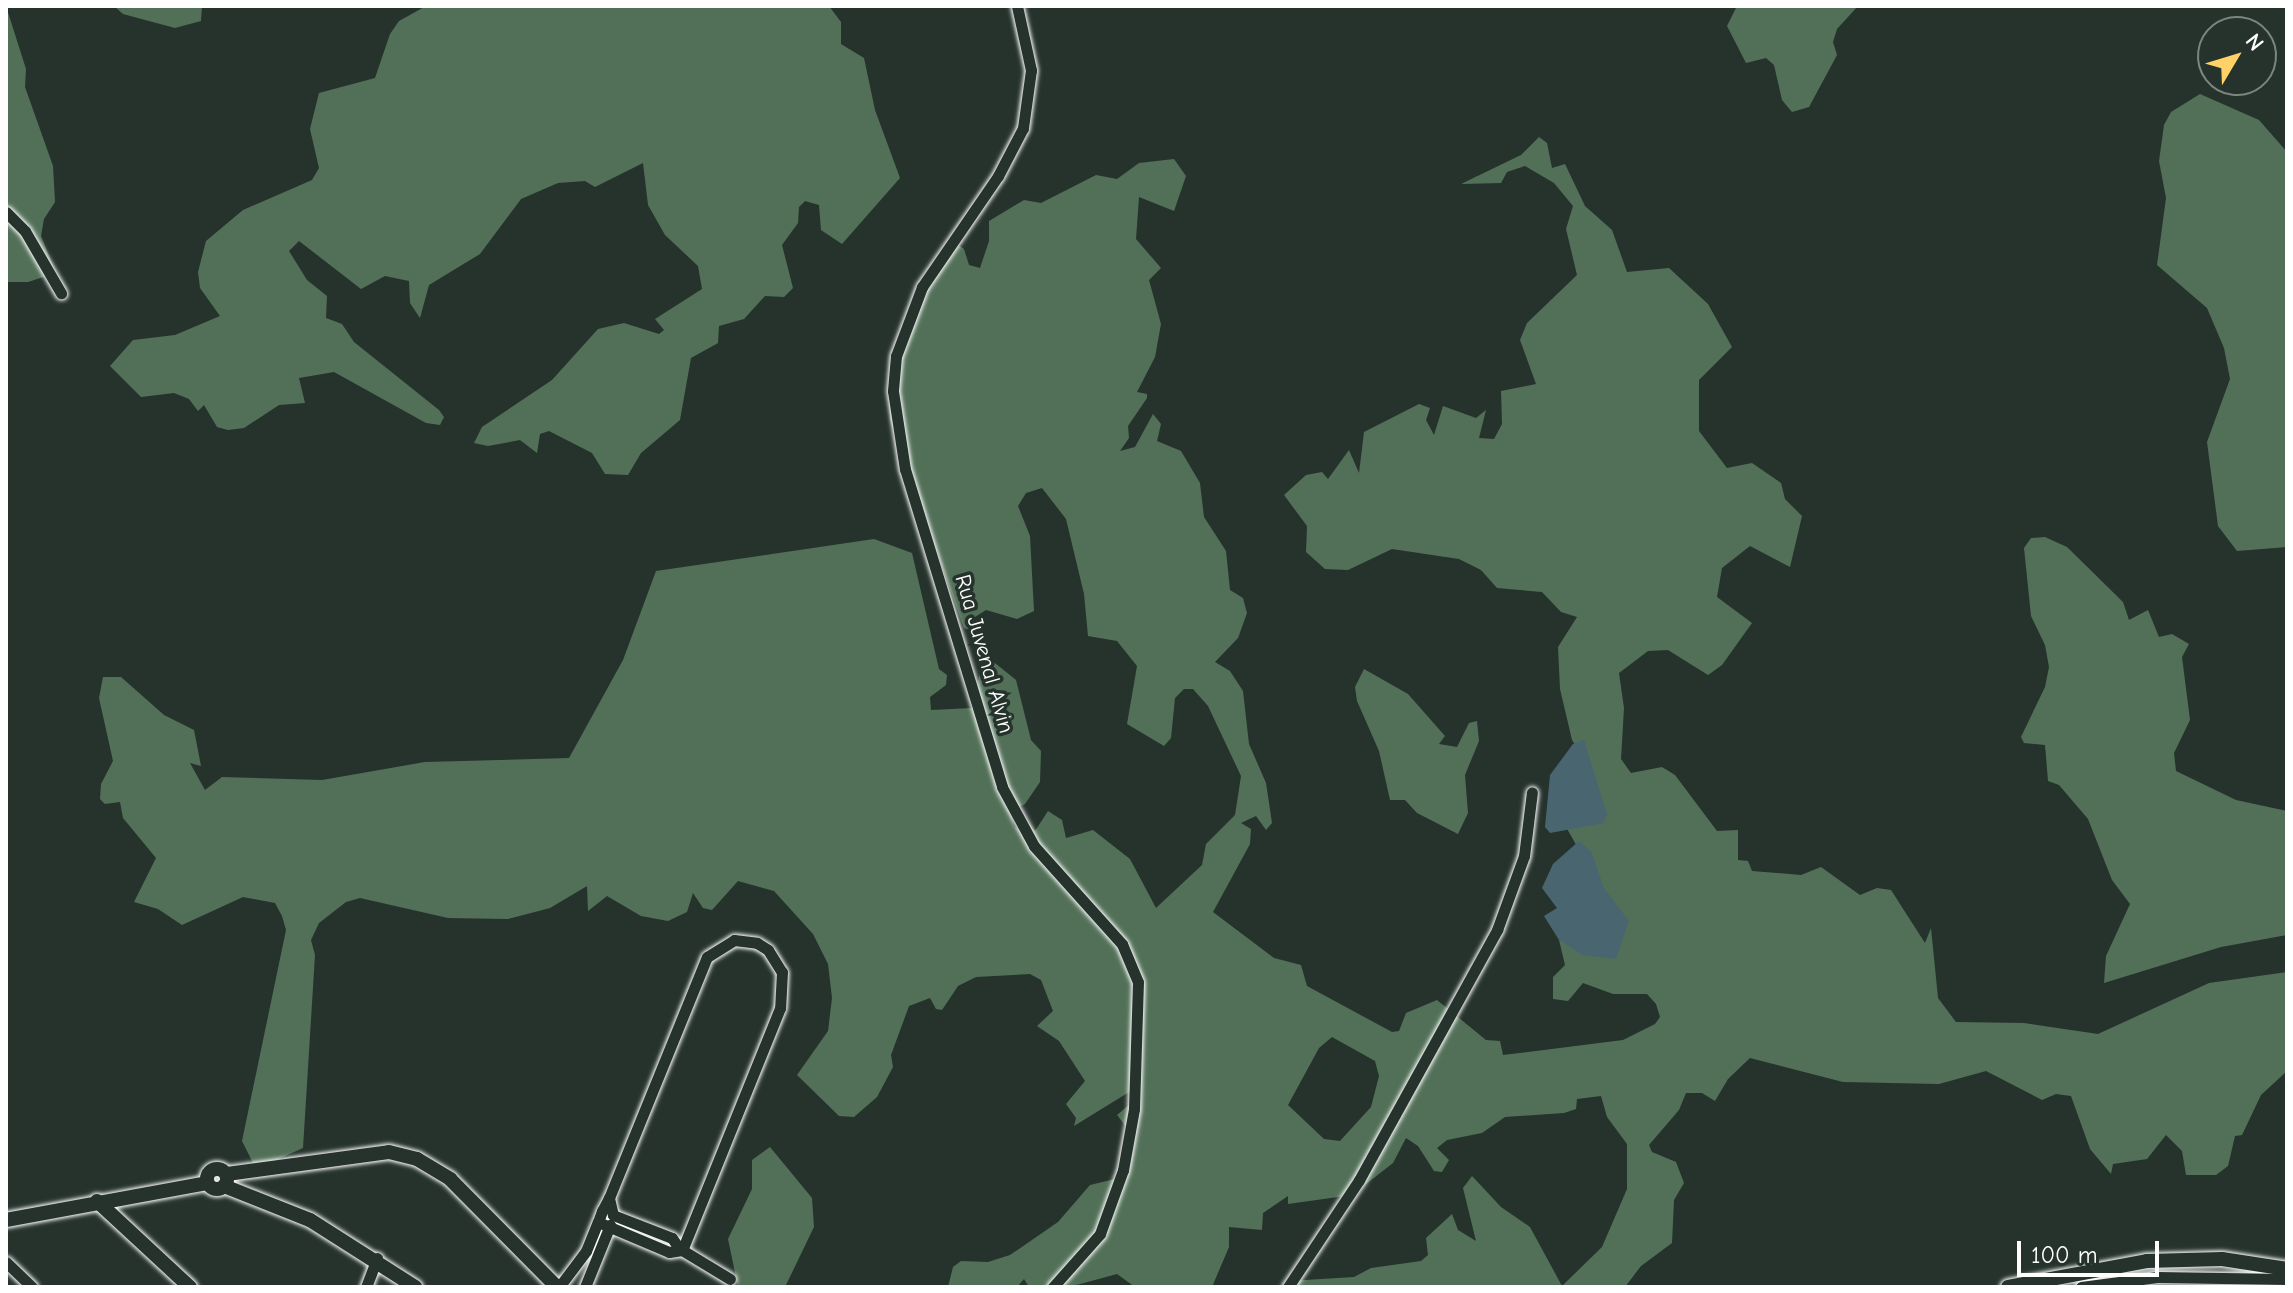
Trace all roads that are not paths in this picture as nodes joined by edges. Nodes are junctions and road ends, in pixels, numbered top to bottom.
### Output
1 (1017, 6) edge
2 (6, 212) edge
3 (61, 293) dead end
4 (1532, 792) dead end
5 (226, 1180) junction
6 (97, 1201) junction
7 (604, 1216) junction
8 (6, 1220) edge
9 (609, 1228) junction
10 (680, 1249) junction
11 (377, 1258) junction
12 (6, 1262) edge
13 (2287, 1269) edge
14 (730, 1279) dead end
15 (2287, 1279) edge
16 (2236, 1281) edge
17 (32, 1287) edge
18 (190, 1287) edge
19 (366, 1287) edge
20 (415, 1287) edge
21 (558, 1287) edge
22 (585, 1287) edge
23 (1053, 1287) edge
24 (1288, 1287) edge
25 (2008, 1287) edge
26 (2081, 1287) edge

1 - 23 street, Rua Juvenal Alvin
2 - 3 street
4 - 24 street
5 - 6 main road
5 - 11 main road
5 - 21 main road
6 - 8 main road
6 - 18 main road
7 - 9 street
7 - 10 street
7 - 10 street
7 - 21 street
9 - 10 street
9 - 22 street
10 - 14 street
11 - 19 street
11 - 20 main road
12 - 17 street
13 - 25 main road
15 - 16 street
16 - 26 street

